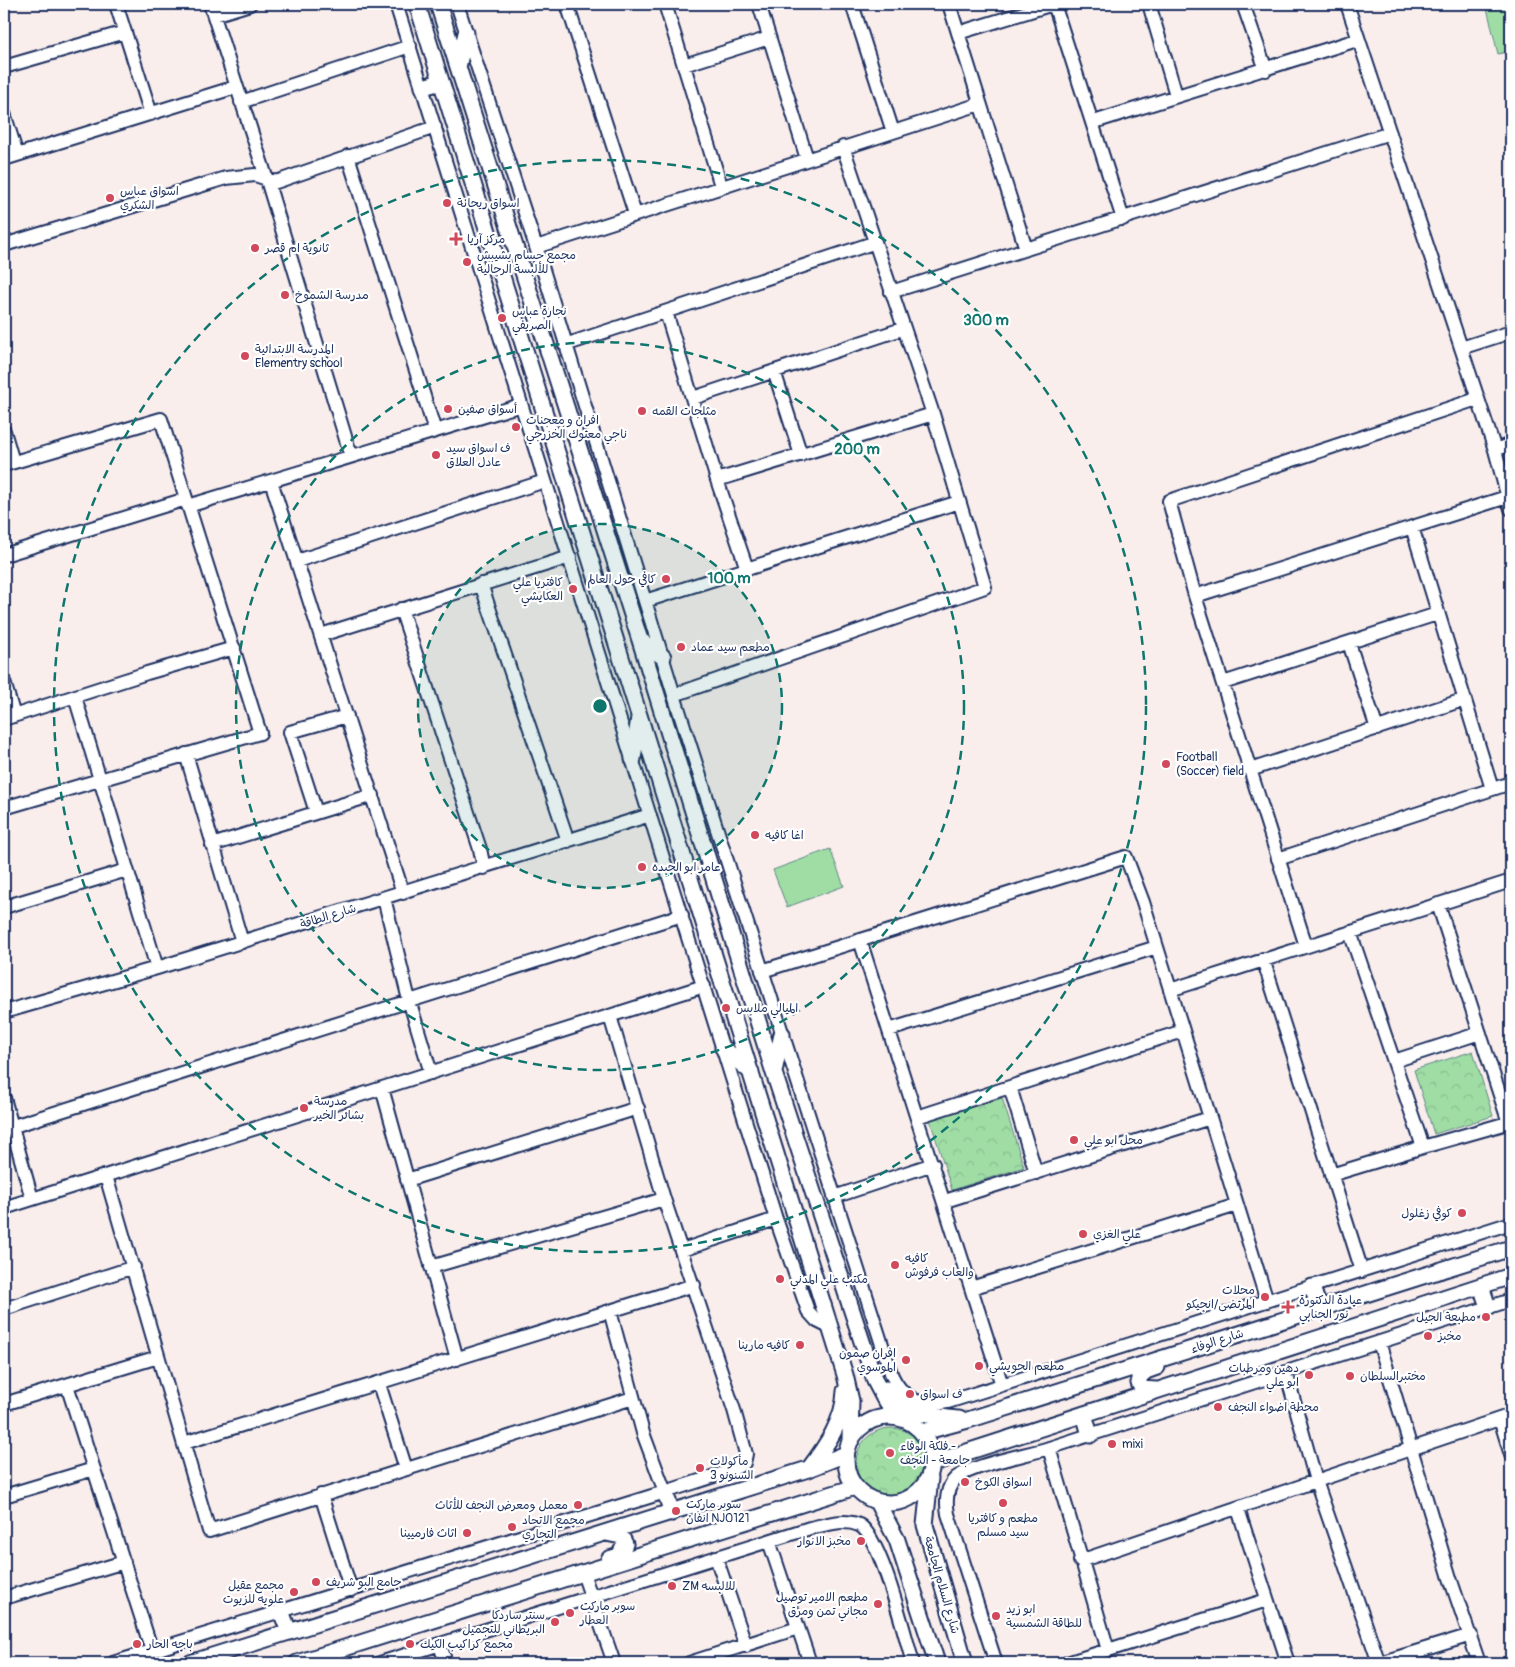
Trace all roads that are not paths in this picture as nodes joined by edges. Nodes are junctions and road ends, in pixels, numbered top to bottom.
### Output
1 (116, 4) edge
2 (250, 4) edge
3 (396, 4) edge
4 (417, 4) edge
5 (438, 4) edge
6 (457, 4) edge
7 (568, 4) edge
8 (665, 4) edge
9 (759, 4) edge
10 (852, 4) edge
11 (949, 4) edge
12 (1054, 4) edge
13 (1149, 4) edge
14 (1243, 4) edge
15 (1347, 4) edge
16 (212, 9) edge
17 (125, 32) junction
18 (466, 33) junction
19 (958, 34) junction
20 (770, 38) junction
21 (1357, 40) junction
22 (410, 46) junction
23 (684, 65) junction
24 (4, 67) edge
25 (458, 69) junction
26 (1266, 70) junction
27 (441, 82) junction
28 (236, 87) junction
29 (423, 87) junction
30 (1176, 95) junction
31 (241, 102) junction
32 (980, 104) junction
33 (4, 113) edge
34 (151, 114) junction
35 (1094, 122) junction
36 (435, 127) junction
37 (892, 132) junction
38 (1390, 133) junction
39 (843, 147) junction
40 (17, 155) junction
41 (348, 156) junction
42 (4, 159) edge
43 (807, 159) junction
44 (268, 180) junction
45 (720, 186) junction
46 (635, 214) junction
47 (1123, 218) junction
48 (874, 243) junction
49 (4, 245) edge
50 (536, 247) junction
51 (1026, 249) junction
52 (891, 292) junction
53 (666, 312) junction
54 (539, 324) junction
55 (902, 329) junction
56 (520, 332) junction
57 (1511, 332) edge
58 (565, 346) junction
59 (1462, 348) junction
60 (550, 356) junction
61 (531, 367) junction
62 (774, 371) junction
63 (693, 398) junction
64 (1477, 398) junction
65 (521, 405) junction
66 (932, 414) junction
67 (4, 431) edge
68 (435, 431) junction
69 (1511, 444) edge
70 (1495, 450) junction
71 (801, 455) junction
72 (351, 456) junction
73 (8, 464) edge
74 (717, 480) junction
75 (270, 481) junction
76 (545, 481) junction
77 (187, 502) junction
78 (959, 502) junction
79 (1509, 503) edge
80 (1412, 527) junction
81 (4, 555) edge
82 (570, 557) junction
83 (297, 560) junction
84 (747, 569) junction
85 (482, 584) junction
86 (1195, 596) junction
87 (645, 601) junction
88 (401, 609) junction
89 (1438, 614) junction
90 (321, 635) junction
91 (640, 640) junction
92 (1349, 643) junction
93 (234, 648) junction
94 (663, 657) junction
95 (4, 682) edge
96 (1222, 683) junction
97 (674, 695) junction
98 (75, 697) junction
99 (1463, 700) junction
100 (640, 713) junction
101 (347, 716) junction
102 (9, 717) edge
103 (1377, 729) junction
104 (186, 754) junction
105 (633, 759) junction
106 (1250, 770) junction
107 (100, 780) junction
108 (1511, 783) edge
109 (1492, 789) junction
110 (373, 795) junction
111 (4, 808) edge
112 (316, 812) junction
113 (650, 815) junction
114 (568, 842) junction
115 (212, 845) junction
116 (1278, 859) junction
117 (484, 868) junction
118 (127, 870) junction
119 (1511, 881) edge
120 (403, 892) junction
121 (384, 898) junction
122 (1438, 904) junction
123 (4, 907) edge
124 (682, 915) junction
125 (1350, 932) junction
126 (860, 940) junction
127 (242, 942) junction
128 (1157, 946) junction
129 (1306, 946) junction
130 (1263, 959) junction
131 (157, 968) junction
132 (762, 970) junction
133 (704, 986) junction
134 (1170, 990) junction
135 (409, 1000) junction
136 (4, 1012) edge
137 (610, 1016) junction
138 (889, 1030) junction
139 (1183, 1031) junction
140 (1480, 1033) junction
141 (782, 1034) junction
142 (723, 1048) junction
143 (1394, 1061) junction
144 (431, 1073) junction
145 (752, 1073) junction
146 (774, 1073) junction
147 (1010, 1087) junction
148 (382, 1088) junction
149 (4, 1098) edge
150 (638, 1108) junction
151 (917, 1118) junction
152 (1210, 1118) junction
153 (1510, 1122) edge
154 (8, 1127) edge
155 (1423, 1147) junction
156 (933, 1164) junction
157 (1036, 1173) junction
158 (1331, 1175) junction
159 (106, 1176) junction
160 (407, 1180) junction
161 (834, 1197) junction
162 (32, 1199) junction
163 (664, 1199) junction
164 (945, 1201) junction
165 (1237, 1205) junction
166 (4, 1208) edge
167 (776, 1219) junction
168 (1511, 1223) edge
169 (1511, 1248) edge
170 (682, 1250) junction
171 (431, 1267) junction
172 (134, 1268) junction
173 (1362, 1271) junction
174 (1511, 1276) edge
175 (694, 1285) junction
176 (1481, 1286) junction
177 (1312, 1287) junction
178 (971, 1288) junction
179 (1511, 1300) edge
180 (1266, 1301) junction
181 (1319, 1308) junction
182 (1488, 1308) junction
183 (4, 1309) edge
184 (610, 1310) junction
185 (831, 1328) junction
186 (1379, 1342) junction
187 (1209, 1343) junction
188 (158, 1357) junction
189 (458, 1359) junction
190 (871, 1371) junction
191 (1286, 1372) junction
192 (845, 1375) junction
193 (379, 1384) junction
194 (67, 1385) junction
195 (1002, 1385) junction
196 (1156, 1390) junction
197 (633, 1398) junction
198 (4, 1404) edge
199 (1084, 1414) junction
200 (898, 1417) junction
201 (1505, 1417) edge
202 (968, 1420) junction
203 (923, 1432) junction
204 (1090, 1435) junction
205 (184, 1443) junction
206 (848, 1447) junction
207 (1049, 1448) junction
208 (1410, 1448) junction
209 (1511, 1455) edge
210 (94, 1469) junction
211 (406, 1469) junction
212 (808, 1469) junction
213 (932, 1469) junction
214 (1316, 1481) junction
215 (855, 1487) junction
216 (665, 1492) junction
217 (322, 1495) junction
218 (4, 1496) edge
219 (877, 1502) junction
220 (1238, 1509) junction
221 (672, 1513) junction
222 (606, 1533) junction
223 (769, 1541) junction
224 (716, 1557) junction
225 (1080, 1561) junction
226 (124, 1562) junction
227 (584, 1573) junction
228 (560, 1580) junction
229 (351, 1590) junction
230 (592, 1597) junction
231 (4, 1598) edge
232 (1267, 1600) junction
233 (281, 1611) junction
234 (798, 1628) junction
235 (289, 1632) junction
236 (1471, 1635) junction
237 (440, 1644) junction
238 (746, 1646) junction
239 (1108, 1650) junction
240 (152, 1652) junction
241 (112, 1663) edge
242 (190, 1663) edge
243 (297, 1663) edge
244 (380, 1663) edge
245 (446, 1663) edge
246 (614, 1663) edge
247 (689, 1663) edge
248 (810, 1663) edge
249 (913, 1663) edge
250 (938, 1663) edge
251 (965, 1663) edge
252 (996, 1663) edge
253 (1067, 1663) edge
254 (1288, 1663) edge
255 (1380, 1663) edge
256 (1479, 1663) edge

1 - 17 street
2 - 16 street
3 - 22 street
4 - 27 main road
5 - 25 main road
6 - 18 street
7 - 46 street
8 - 23 street
9 - 20 street
10 - 37 street
11 - 19 street
12 - 19 street
12 - 35 street
13 - 30 street
14 - 26 street
15 - 21 street
16 - 28 street
17 - 24 street
17 - 34 street
18 - 25 main road
18 - 50 street
19 - 32 street
20 - 23 street
20 - 43 street
21 - 26 street
21 - 38 street
22 - 29 street
22 - 31 street
23 - 45 street
25 - 54 main road
26 - 30 street
27 - 29 main road
27 - 56 main road
28 - 31 street
28 - 34 street
29 - 36 street
30 - 35 street
31 - 44 street
32 - 37 street
32 - 51 street
33 - 40 street
34 - 40 street
35 - 47 street
36 - 41 street
36 - 65 street
37 - 39 street
38 - 47 street
38 - 59 street
39 - 43 street
39 - 48 street
40 - 42 street
41 - 44 street
41 - 68 street
43 - 45 street
44 - 49 street
44 - 72 street
45 - 46 street
46 - 50 street
47 - 51 street
48 - 52 street
48 - 53 street
50 - 58 street
51 - 52 street
52 - 55 street
53 - 58 street
53 - 63 street
54 - 56 main road
54 - 60 main road
55 - 62 street
55 - 66 street
56 - 61 main road
57 - 59 street
58 - 87 street
59 - 64 street
60 - 61 main road
60 - 91 main road
61 - 100 main road
62 - 63 street
62 - 71 street
63 - 74 street
64 - 70 street
64 - 86 street
65 - 68 street
65 - 76 street
66 - 71 street
66 - 78 street
67 - 73 street
68 - 72 street
69 - 70 street
70 - 79 street
71 - 74 street
72 - 75 street
73 - 77 street
74 - 84 street
75 - 77 street
75 - 83 street
76 - 82 street
76 - 83 street
77 - 81 street
77 - 93 street
78 - 84 street
78 - 97 street
79 - 80 street
80 - 86 street
80 - 89 street
82 - 85 street
82 - 105 street
83 - 90 street
84 - 87 street
85 - 88 street
85 - 114 street
86 - 96 street
87 - 94 street
88 - 90 street
88 - 117 street
89 - 92 street
89 - 99 street
90 - 101 street
91 - 94 main road
91 - 146 main road
92 - 96 street
92 - 103 street
93 - 98 street
93 - 104 street
94 - 97 street
95 - 102 street
96 - 106 street
97 - 132 street
98 - 102 street
98 - 107 street
99 - 103 street
99 - 109 street
100 - 105 main road
100 - 145 main road
101 - 110 street
101 - 112 street
103 - 106 street
104 - 107 street
104 - 115 street
105 - 113 street
106 - 116 street
107 - 111 street
107 - 118 street
108 - 109 street
109 - 116 street
110 - 112 street
110 - 120 street
112 - 115 street
113 - 114 street, شارع الطاقة
113 - 124 street
114 - 117 street, شارع الطاقة
115 - 127 street
116 - 129 street
117 - 120 street, شارع الطاقة
118 - 123 street
118 - 131 street
119 - 122 street
120 - 121 street, شارع الطاقة
121 - 127 street, شارع الطاقة
121 - 135 street
122 - 125 street
122 - 140 street
124 - 133 street
124 - 135 street
125 - 129 street
125 - 143 street
126 - 128 street
126 - 132 street
126 - 138 street
127 - 131 street, شارع الطاقة
128 - 134 street
128 - 138 street
129 - 130 street
130 - 134 street
130 - 158 street
131 - 136 street, شارع الطاقة
132 - 141 street
133 - 137 street
133 - 142 street
134 - 139 street
135 - 144 street
135 - 154 street
137 - 144 street
137 - 150 street
138 - 151 street
139 - 147 street
139 - 152 street
140 - 143 street
140 - 153 street
141 - 146 main road
141 - 161 street
142 - 145 main road
142 - 167 street
143 - 155 street
144 - 148 street
145 - 185 main road
146 - 190 main road
147 - 151 street
147 - 157 street
148 - 159 street
148 - 160 street
149 - 154 street
150 - 160 street
150 - 163 street
151 - 156 street
152 - 157 street
152 - 165 street
153 - 155 street
154 - 162 street
155 - 158 street
156 - 161 street
156 - 164 street
157 - 164 street
158 - 173 street
159 - 162 street
159 - 172 street
160 - 171 street
161 - 195 street
162 - 166 street
163 - 170 street
163 - 171 street
164 - 178 street
165 - 178 street
165 - 180 street
167 - 170 street
167 - 185 street
168 - 173 street
169 - 181 main road, شارع الوفاء
170 - 175 street
171 - 189 street
172 - 183 street
172 - 188 street
173 - 177 street
174 - 176 main road
175 - 184 street
175 - 216 street
176 - 182 main road
176 - 196 main road
177 - 180 street
177 - 181 main road
178 - 195 street
179 - 182 street
180 - 195 street
181 - 187 main road, شارع الوفاء
182 - 186 street
184 - 189 street
184 - 197 street
185 - 192 main road
186 - 191 street
186 - 208 street
187 - 196 main road
187 - 202 main road, شارع الوفاء
188 - 194 street
188 - 205 street
189 - 193 street
190 - 200 main road
190 - 202 main road
191 - 204 street
191 - 214 street
192 - 206 main road
192 - 212 main road
193 - 205 street
193 - 211 street
194 - 198 street
194 - 210 street
196 - 199 main road
197 - 211 street
197 - 216 street
199 - 204 main road
199 - 213 main road
200 - 203 main road
200 - 206 main road
201 - 208 street
201 - 209 street
202 - 203 main road, شارع الوفاء
203 - 213 main road
204 - 207 street
205 - 217 street
206 - 212 main road
206 - 215 main road
207 - 225 street
207 - 252 street
208 - 214 street
208 - 236 street
210 - 218 street
210 - 226 street
211 - 217 street
212 - 221 main road
213 - 219 main road
213 - 251 main road, شارع السلام الجامعة
214 - 220 street
214 - 255 street
215 - 219 main road
215 - 227 main road
216 - 221 main road
216 - 229 street
217 - 229 street
219 - 250 main road
220 - 225 street
220 - 232 street
221 - 222 main road
222 - 228 main road
222 - 235 main road
223 - 224 street
223 - 234 street
223 - 249 street
224 - 230 street
224 - 238 street
225 - 239 street
226 - 231 street
226 - 240 street
227 - 228 main road
227 - 230 street
228 - 243 main road
229 - 233 street
230 - 237 street
230 - 246 street
232 - 239 street
232 - 254 street
233 - 235 main road
233 - 240 street
234 - 238 street
234 - 248 street
235 - 242 main road
236 - 255 street
236 - 256 street
237 - 244 street
237 - 245 street
238 - 247 street
239 - 253 street
240 - 241 street

